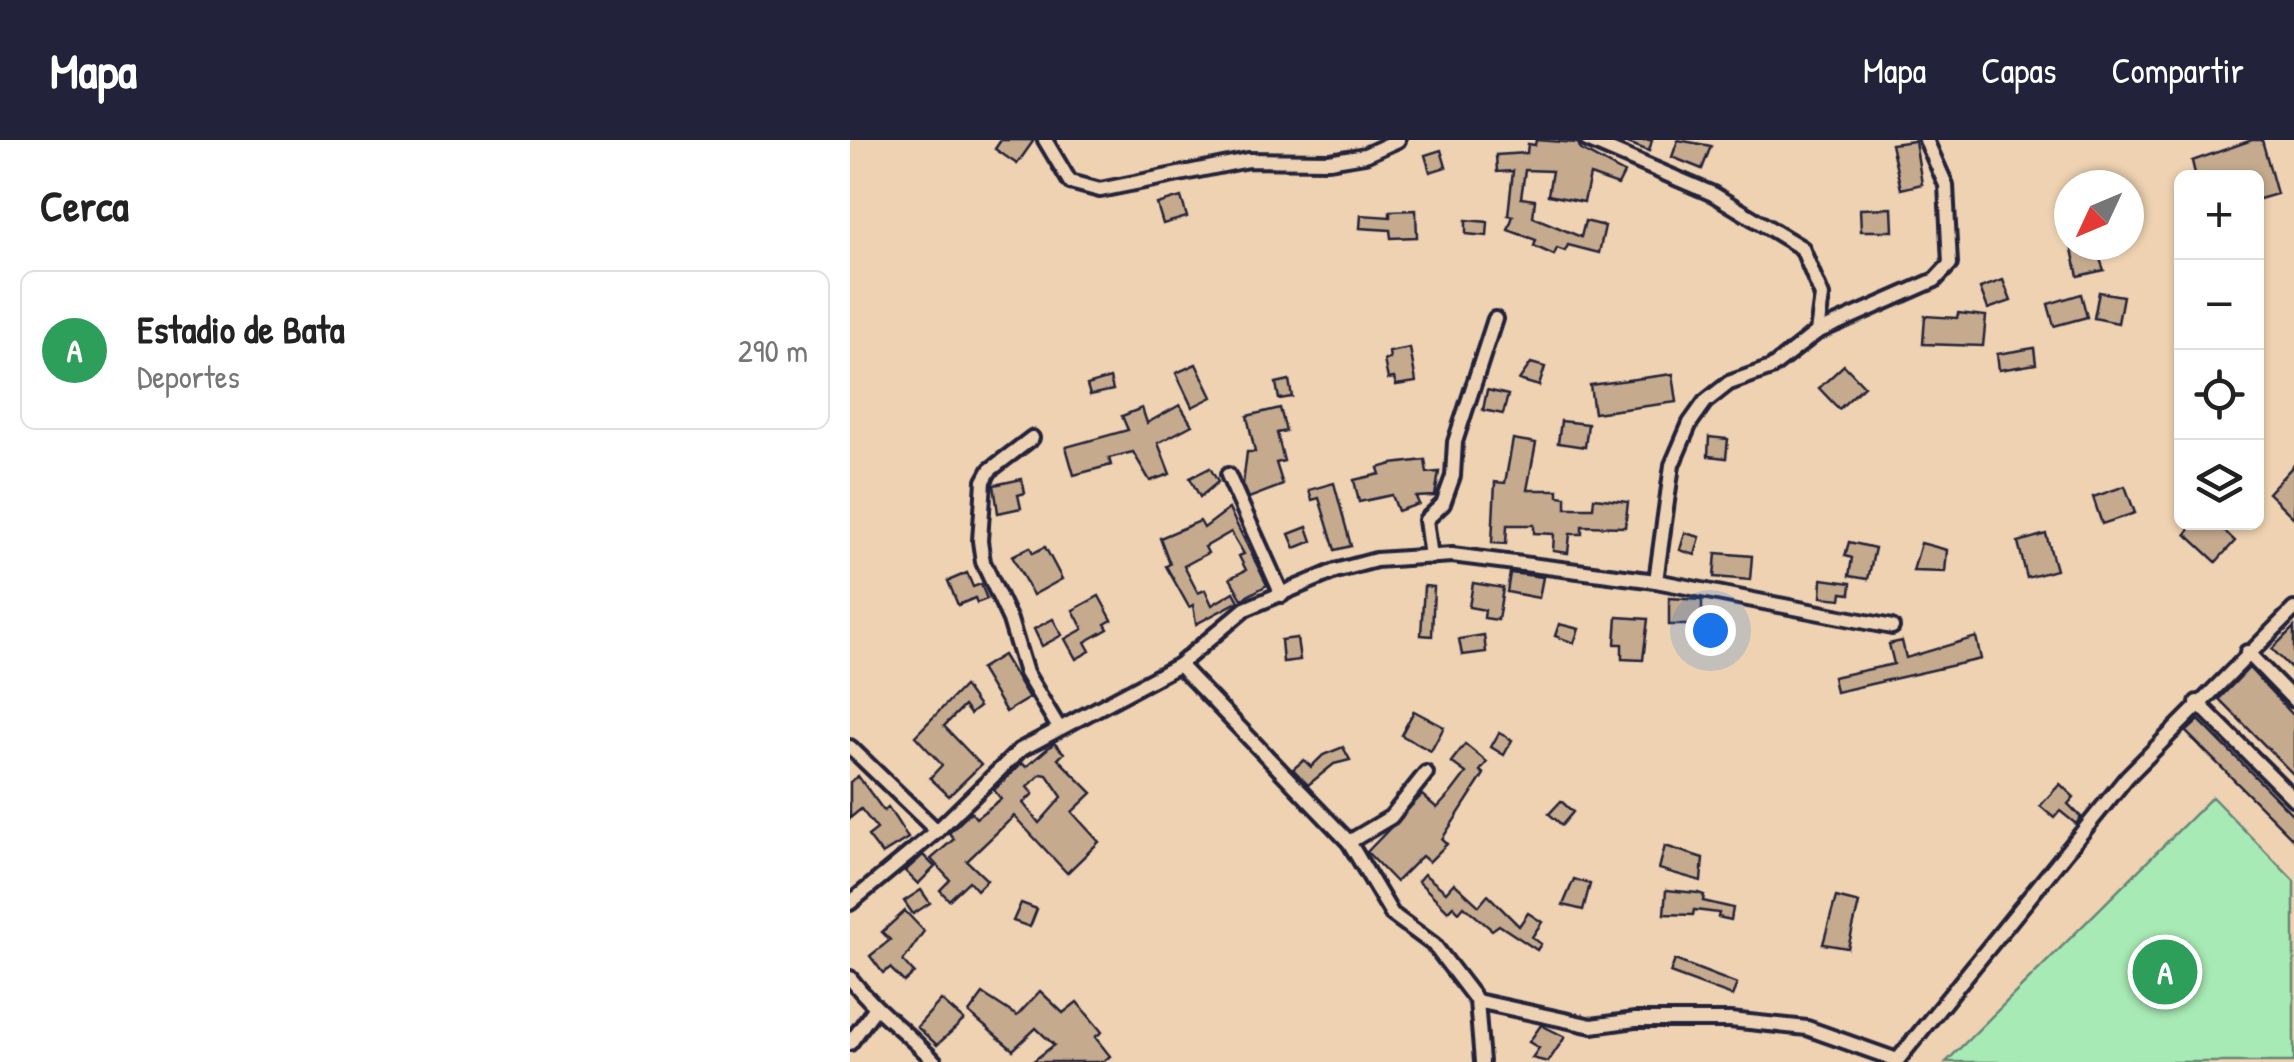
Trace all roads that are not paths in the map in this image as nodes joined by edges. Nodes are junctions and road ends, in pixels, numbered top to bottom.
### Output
1 (1046, 140) edge
2 (1398, 140) edge
3 (1587, 140) edge
4 (1926, 140) edge
5 (1495, 320) dead end
6 (1817, 332) junction
7 (1032, 438) dead end
8 (1228, 474) dead end
9 (1431, 556) junction
10 (1656, 580) junction
11 (1282, 595) junction
12 (2294, 609) edge
13 (1892, 627) dead end
14 (2247, 652) junction
15 (1179, 665) junction
16 (2294, 700) edge
17 (2197, 702) junction
18 (1059, 728) junction
19 (850, 747) edge
20 (1426, 773) dead end
21 (2294, 800) edge
22 (937, 832) junction
23 (1348, 842) junction
24 (850, 903) edge
25 (850, 978) edge
26 (1477, 1002) junction
27 (874, 1010) junction
28 (850, 1043) edge
29 (1896, 1061) edge
30 (934, 1062) edge
31 (1482, 1062) edge

1 - 2 street
3 - 6 street
4 - 6 street
5 - 9 street
6 - 10 street
7 - 18 street
8 - 11 street
9 - 10 street
9 - 11 street
10 - 13 street
11 - 15 street
12 - 14 street
14 - 16 street
14 - 17 street
15 - 18 street
15 - 23 street
17 - 21 street
17 - 29 street
18 - 22 street
19 - 22 street
20 - 23 street
22 - 24 street
23 - 26 street
25 - 27 street
26 - 29 street
26 - 31 street
27 - 28 street
27 - 30 street

